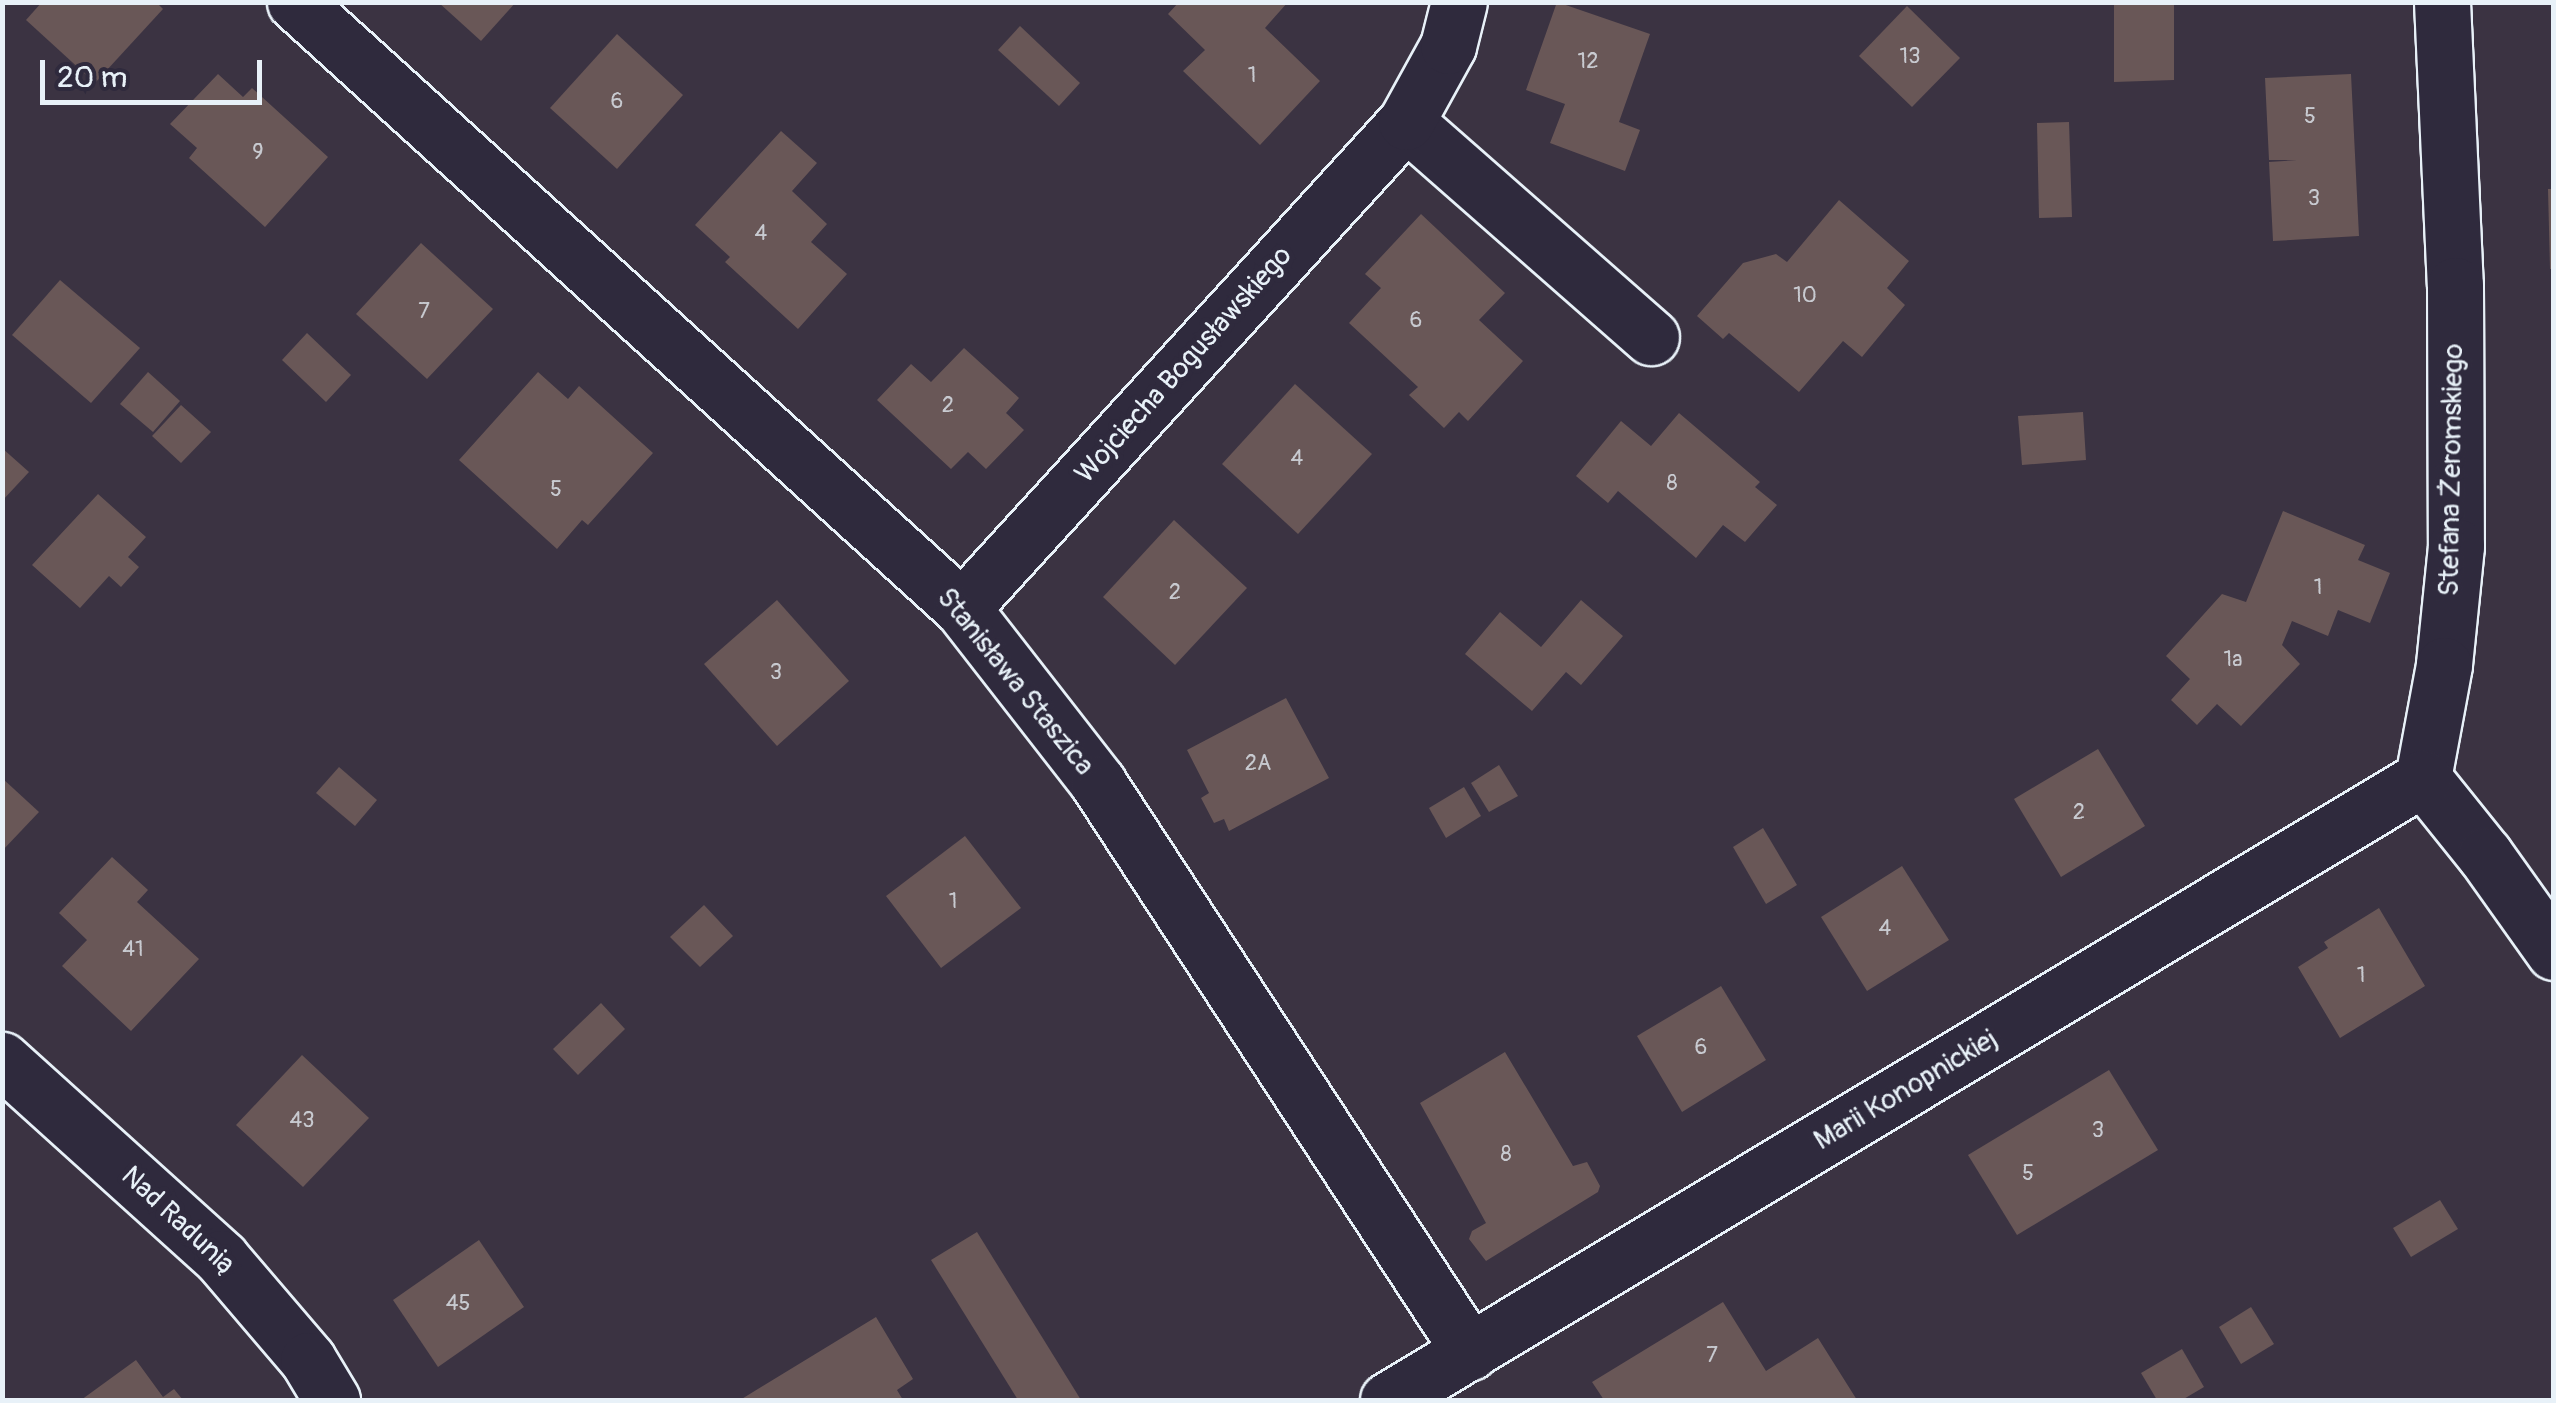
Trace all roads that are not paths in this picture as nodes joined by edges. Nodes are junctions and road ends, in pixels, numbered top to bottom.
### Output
1 (295, 2) edge
2 (1459, 2) edge
3 (2442, 2) edge
4 (1406, 122) junction
5 (1651, 337) dead end
6 (962, 608) junction
7 (2423, 778) junction
8 (2554, 952) edge
9 (2, 1060) edge
10 (1470, 1352) junction
11 (332, 1400) edge
12 (1388, 1400) edge

1 - 6 street, Stanisława Staszica
2 - 4 street, Wojciecha Bogusławskiego
3 - 7 street, Stefana Żeromskiego
4 - 5 street
4 - 6 street, Wojciecha Bogusławskiego
6 - 10 street, Stanisława Staszica
7 - 8 street
7 - 10 street, Marii Konopnickiej
9 - 11 street, Nad Radunią
10 - 12 street, Marii Konopnickiej

